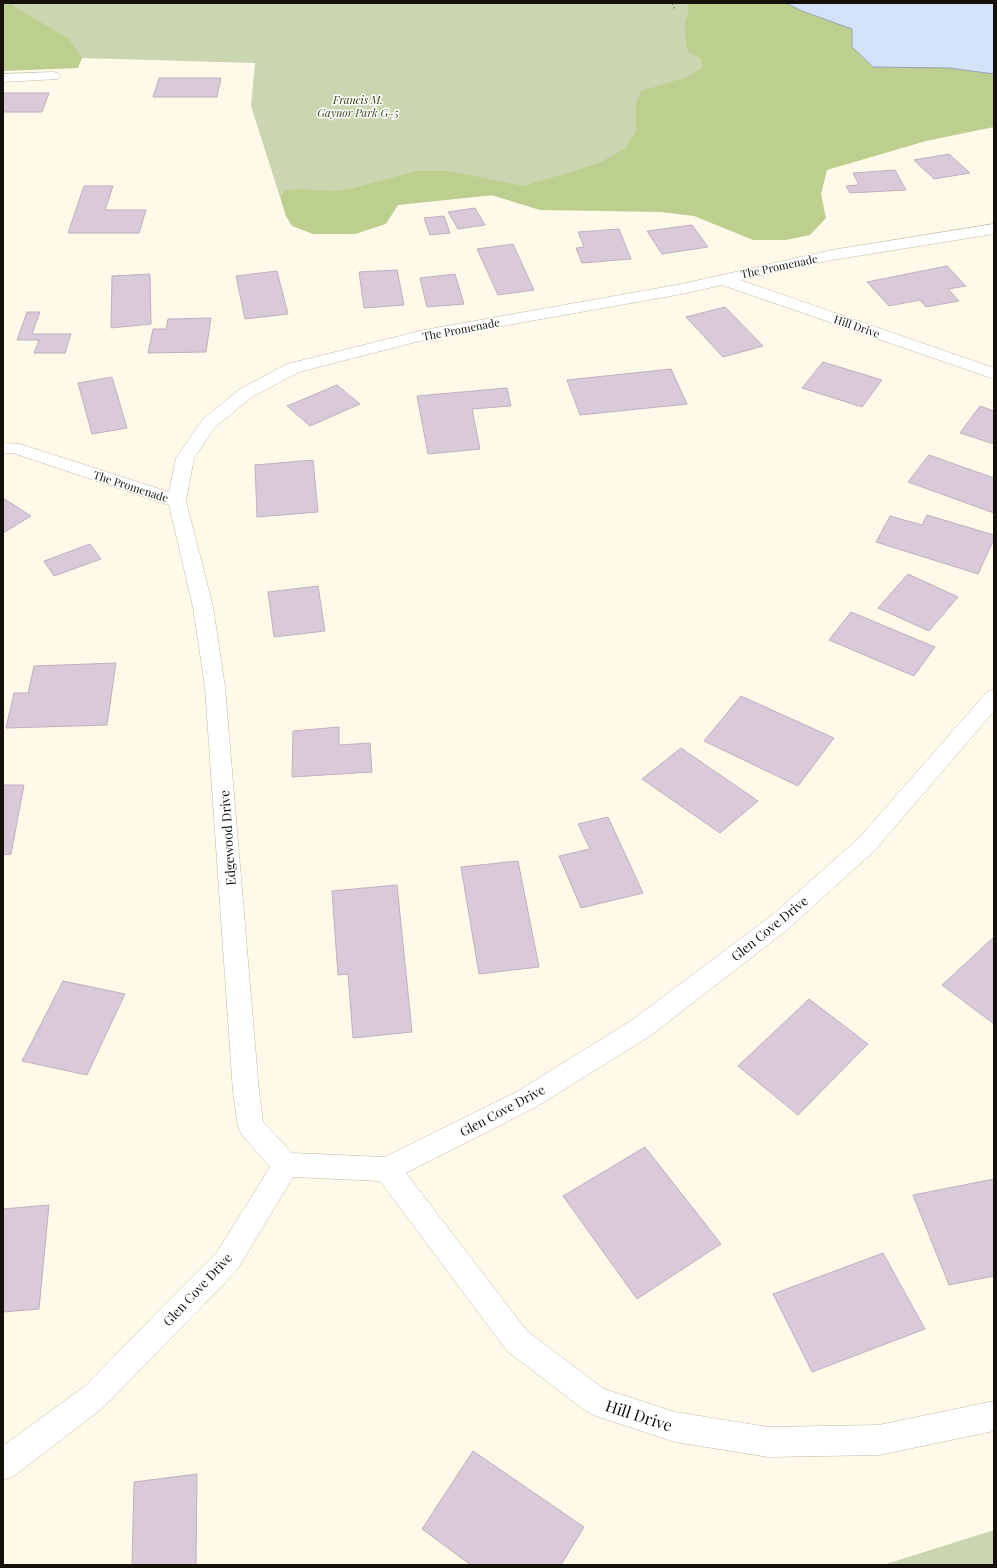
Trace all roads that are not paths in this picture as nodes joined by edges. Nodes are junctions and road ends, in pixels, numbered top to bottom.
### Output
1 (53, 76) dead end
2 (3, 78) edge
3 (994, 229) edge
4 (721, 279) junction
5 (994, 374) edge
6 (3, 448) edge
7 (177, 501) junction
8 (994, 697) edge
9 (286, 1165) junction
10 (387, 1169) junction
11 (994, 1416) edge
12 (3, 1465) edge

1 - 2 street
3 - 4 street, The Promenade
4 - 5 street, Hill Drive
4 - 7 street, The Promenade
6 - 7 street, The Promenade
7 - 9 street, Edgewood Drive
8 - 10 street, Glen Cove Drive
9 - 10 street, Glen Cove Drive
9 - 12 street, Glen Cove Drive
10 - 11 street, Hill Drive

